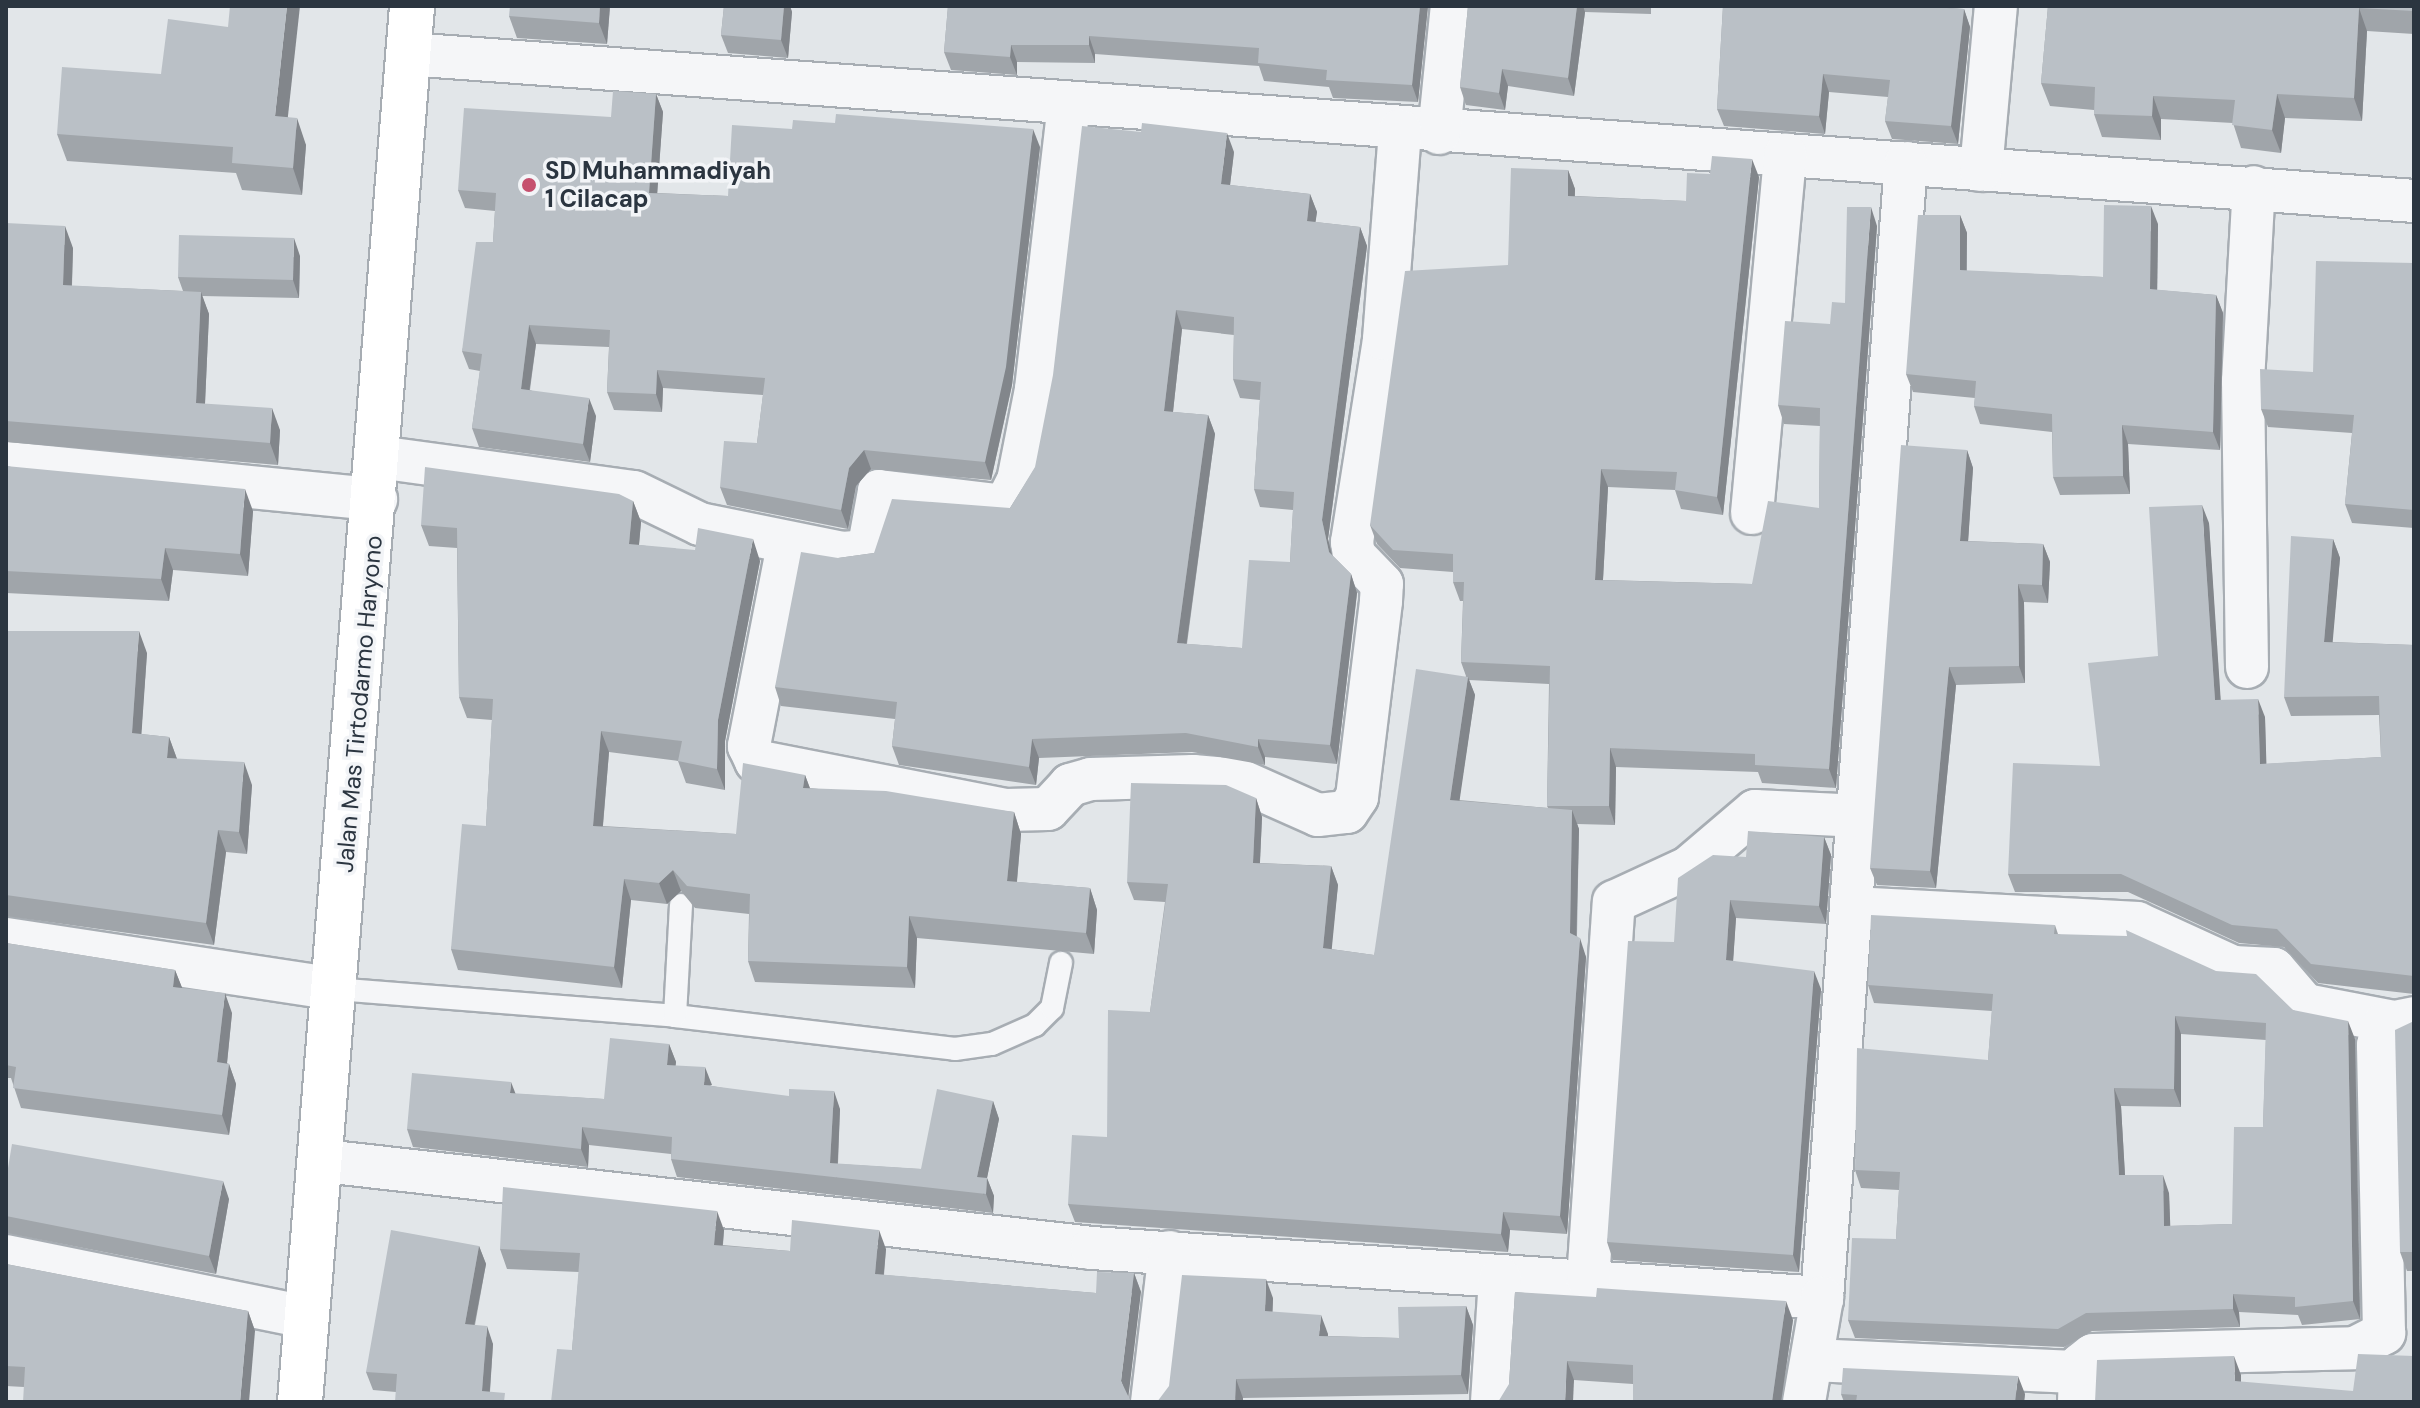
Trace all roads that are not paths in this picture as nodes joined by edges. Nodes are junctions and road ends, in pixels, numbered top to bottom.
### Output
1 (412, 6) edge
2 (1452, 6) edge
3 (1996, 6) edge
4 (408, 54) junction
5 (1069, 104) junction
6 (1419, 132) junction
7 (1785, 155) junction
8 (1906, 163) junction
9 (1981, 170) junction
10 (2254, 187) junction
11 (2414, 201) edge
12 (6, 463) edge
13 (377, 478) junction
14 (1752, 513) dead end
15 (788, 545) junction
16 (2247, 667) dead end
17 (1861, 816) junction
18 (681, 905) edge
19 (1854, 908) junction
20 (6, 939) edge
21 (1061, 963) dead end
22 (335, 989) junction
23 (675, 1016) junction
24 (2401, 1019) edge
25 (324, 1161) junction
26 (1170, 1252) junction
27 (6, 1256) edge
28 (1500, 1278) junction
29 (1588, 1280) junction
30 (1822, 1298) junction
31 (307, 1317) junction
32 (1812, 1360) junction
33 (2080, 1387) edge
34 (300, 1402) edge
35 (1152, 1402) edge
36 (1492, 1402) edge
37 (1804, 1402) edge

1 - 4 highway, Jalan Mas Tirtodarmo Haryono
2 - 6 street
3 - 9 street
4 - 5 street
4 - 13 highway, Jalan Mas Tirtodarmo Haryono
5 - 6 street
5 - 15 street
6 - 7 street
6 - 15 street
7 - 8 street
7 - 14 street
8 - 9 street
8 - 17 street
9 - 10 street
10 - 11 street
10 - 16 street
12 - 13 street
13 - 15 street
13 - 22 highway, Jalan Mas Tirtodarmo Haryono
17 - 19 street
17 - 29 street
18 - 23 lane
19 - 24 street
19 - 30 street
20 - 22 street
21 - 23 lane
22 - 23 lane
22 - 25 highway, Jalan Mas Tirtodarmo Haryono
24 - 33 street
25 - 26 street
25 - 31 highway, Jalan Mas Tirtodarmo Haryono
26 - 28 street
26 - 35 street
27 - 31 street
28 - 29 street
28 - 36 street
29 - 30 street
30 - 32 street
31 - 34 highway, Jalan Mas Tirtodarmo Haryono
32 - 33 street
32 - 37 street

